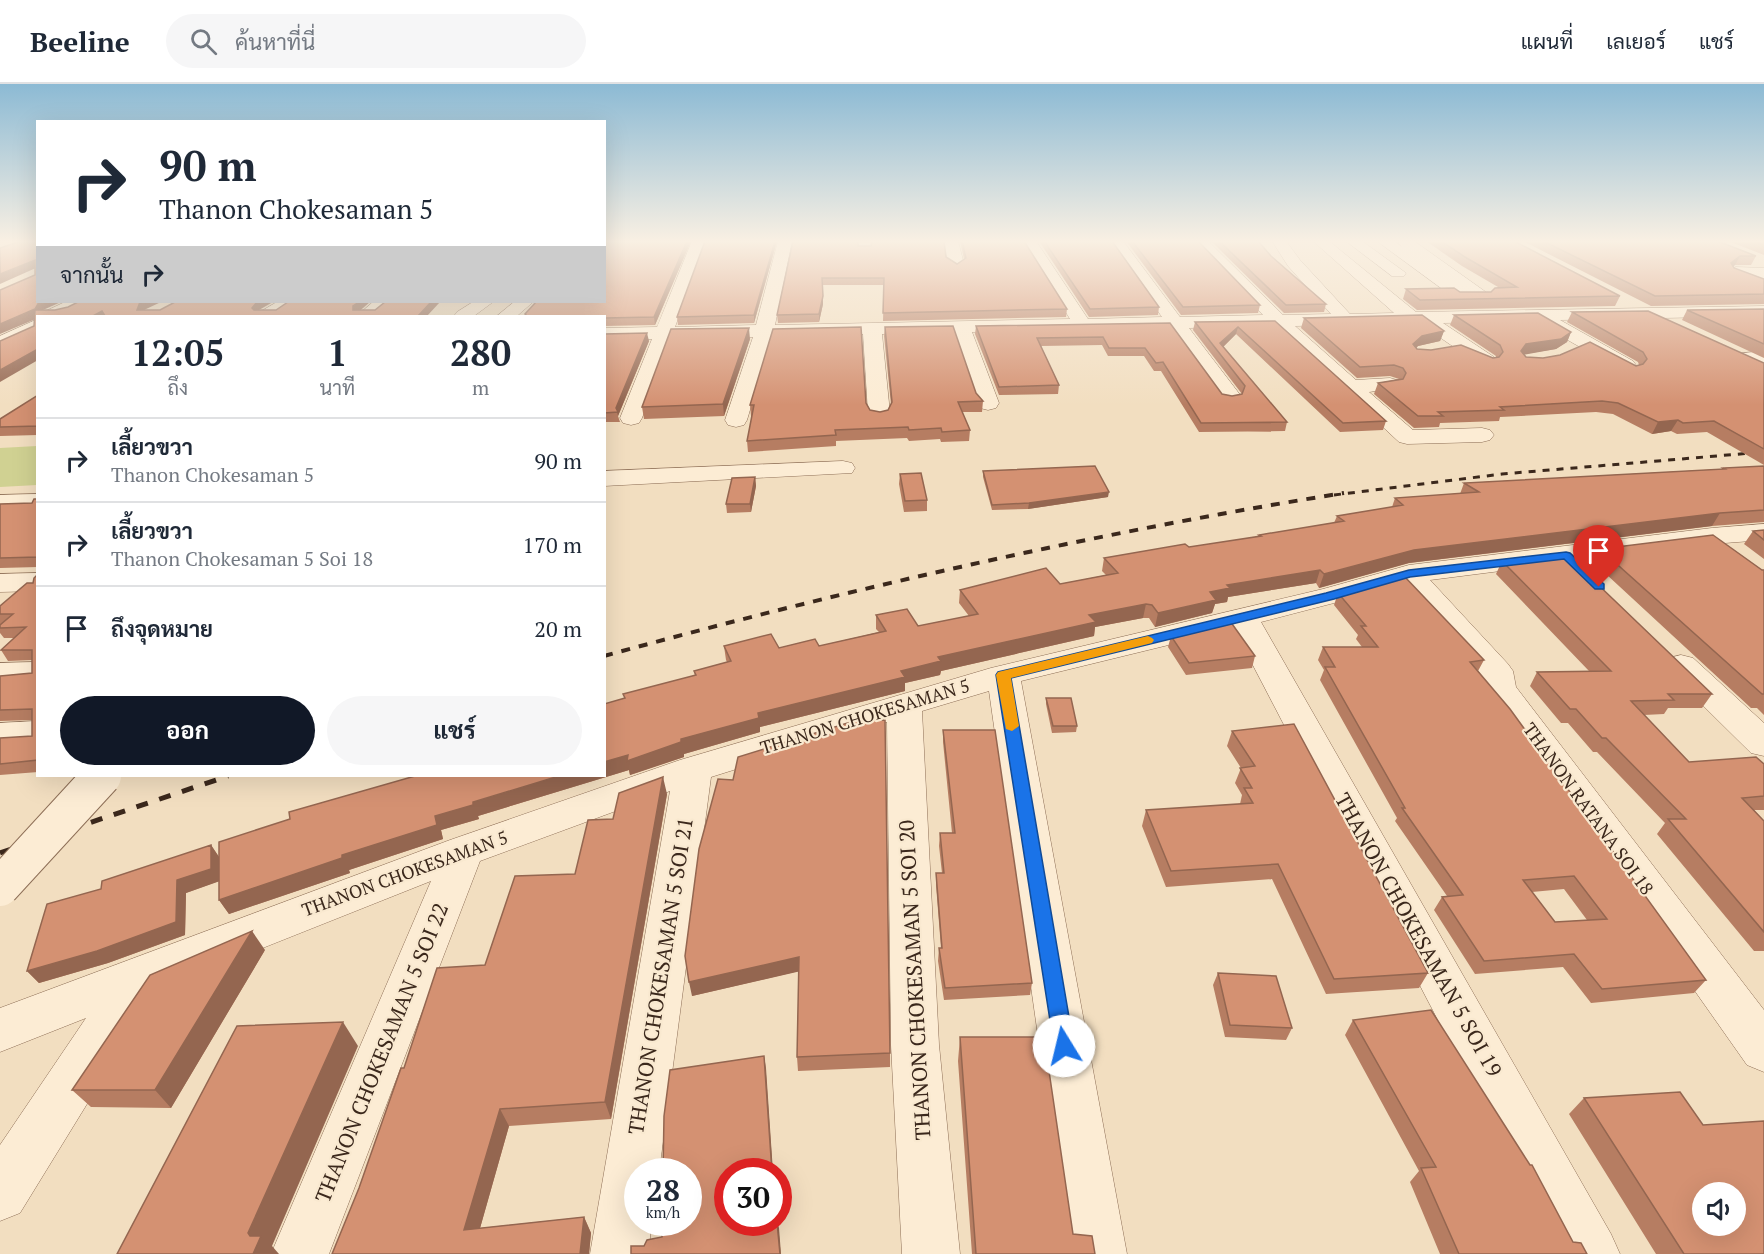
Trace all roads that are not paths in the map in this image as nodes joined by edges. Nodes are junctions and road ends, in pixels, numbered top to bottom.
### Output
1 (678, 296) edge
2 (772, 296) edge
3 (1064, 296) edge
4 (1156, 296) edge
5 (1254, 296) edge
6 (1324, 296) edge
7 (1389, 296) edge
8 (1458, 296) edge
9 (1618, 298) edge
10 (1516, 301) edge
11 (76, 303) edge
12 (286, 303) edge
13 (382, 303) edge
14 (483, 303) edge
15 (511, 303) edge
16 (523, 303) edge
17 (1764, 311) edge
18 (1648, 314) junction
19 (52, 315) edge
20 (268, 315) edge
21 (367, 315) edge
22 (465, 315) edge
23 (497, 315) edge
24 (507, 315) edge
25 (1457, 316) junction
26 (1540, 316) junction
27 (1416, 317) junction
28 (1345, 319) junction
29 (1278, 320) junction
30 (1176, 322) junction
31 (1082, 324) junction
32 (36, 325) edge
33 (960, 327) junction
34 (872, 328) junction
35 (764, 331) junction
36 (663, 333) junction
37 (1690, 333) edge
38 (606, 334) edge
39 (0, 344) edge
40 (1468, 348) junction
41 (1721, 348) edge
42 (28, 349) edge
43 (1432, 349) edge
44 (0, 350) edge
45 (1764, 357) edge
46 (1742, 358) junction
47 (1487, 361) edge
48 (1630, 368) edge
49 (1764, 368) edge
50 (1390, 384) edge
51 (1351, 387) junction
52 (1230, 396) edge
53 (988, 403) dead end
54 (879, 413) edge
55 (631, 418) dead end
56 (736, 420) dead end
57 (1482, 435) dead end
58 (843, 468) dead end
59 (606, 478) edge
60 (36, 501) edge
61 (0, 503) edge
62 (1764, 532) edge
63 (1712, 536) junction
64 (1566, 555) junction
65 (1747, 562) edge
66 (1409, 574) junction
67 (1592, 580) edge
68 (36, 582) edge
69 (0, 583) edge
70 (1243, 617) junction
71 (1661, 646) edge
72 (36, 672) edge
73 (0, 674) edge
74 (1003, 675) junction
75 (904, 705) junction
76 (36, 733) edge
77 (0, 735) edge
78 (1764, 744) edge
79 (693, 769) junction
80 (101, 777) edge
81 (464, 851) junction
82 (0, 887) edge
83 (141, 975) junction
84 (0, 1030) edge
85 (1764, 1049) edge
86 (0, 1193) edge
87 (300, 1254) edge
88 (619, 1254) edge
89 (931, 1254) edge
90 (1098, 1254) edge
91 (1591, 1254) edge

1 - 36 street
2 - 35 street
3 - 31 street
4 - 30 street
5 - 29 street
6 - 28 street
7 - 27 street
8 - 25 street
9 - 18 street
10 - 26 street
11 - 19 street
12 - 20 street
13 - 21 street
14 - 22 street
15 - 23 street
16 - 24 street
17 - 18 street
18 - 26 street
18 - 37 street
25 - 26 street
25 - 27 street
26 - 48 street
27 - 28 street
27 - 40 street
28 - 29 street
29 - 30 street
29 - 51 street
30 - 31 street
30 - 52 street
31 - 33 street
32 - 39 street
33 - 34 street
33 - 53 street
34 - 35 street
34 - 54 street
35 - 36 street
35 - 56 street
36 - 38 street
36 - 55 street
40 - 43 street
40 - 47 street
41 - 46 street
42 - 44 street
45 - 46 street
46 - 49 street
50 - 51 street
51 - 57 street
58 - 59 street
60 - 61 street
62 - 63 street, THANON CHOKESAMAN 5
63 - 64 street, THANON CHOKESAMAN 5
63 - 65 street
64 - 66 street, THANON CHOKESAMAN 5
64 - 67 street
66 - 70 street, THANON CHOKESAMAN 5
66 - 85 street, THANON RATANA SOI 18
68 - 69 street
70 - 74 street, THANON CHOKESAMAN 5
70 - 91 street, THANON CHOKESAMAN 5 SOI 19
71 - 78 street
72 - 73 street
74 - 75 street, THANON CHOKESAMAN 5
74 - 90 street
75 - 79 street, THANON CHOKESAMAN 5
75 - 89 street, THANON CHOKESAMAN 5 SOI 20
76 - 77 street
79 - 81 street, THANON CHOKESAMAN 5
79 - 88 street, THANON CHOKESAMAN 5 SOI 21
80 - 82 street, bridge
81 - 83 street, THANON CHOKESAMAN 5
81 - 87 street, THANON CHOKESAMAN 5 SOI 22
83 - 84 street, THANON CHOKESAMAN 5
83 - 86 street

